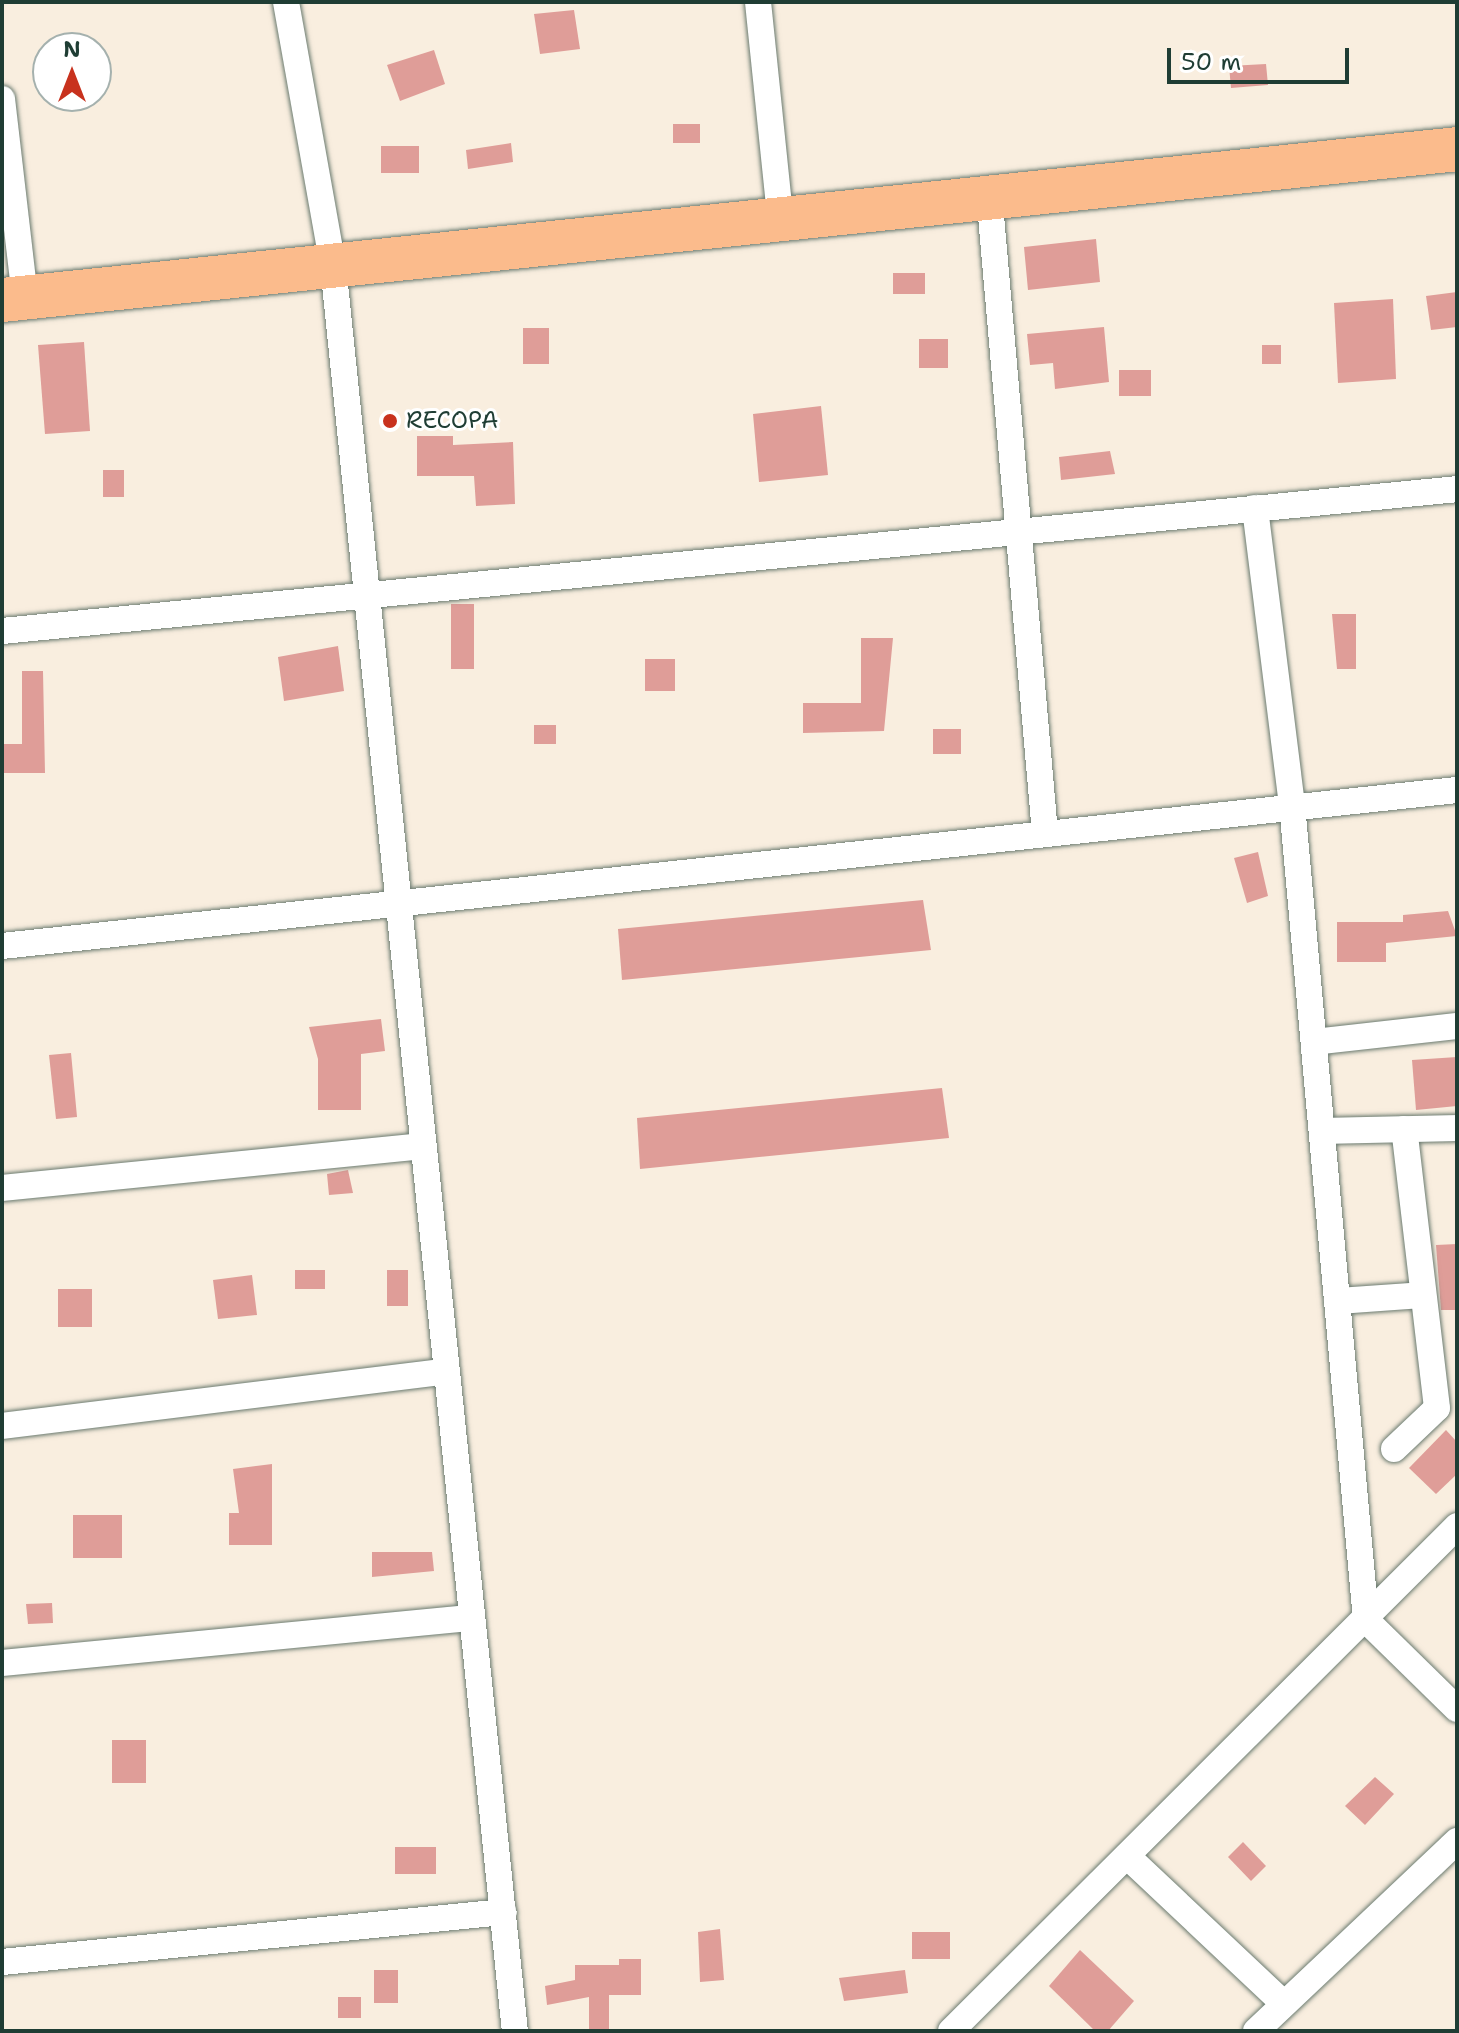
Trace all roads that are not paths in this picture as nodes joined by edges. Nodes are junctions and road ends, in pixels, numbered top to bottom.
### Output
1 (286, 2) edge
2 (758, 2) edge
3 (2, 99) edge
4 (1457, 149) edge
5 (989, 193) junction
6 (780, 214) junction
7 (333, 265) junction
8 (13, 298) edge
9 (1457, 489) edge
10 (1255, 508) junction
11 (1020, 529) junction
12 (363, 593) junction
13 (2, 631) edge
14 (1457, 790) edge
15 (1292, 805) junction
16 (1045, 833) junction
17 (397, 907) junction
18 (2, 946) edge
19 (1457, 1026) edge
20 (1314, 1042) junction
21 (1457, 1128) edge
22 (1404, 1129) junction
23 (1322, 1131) junction
24 (423, 1146) junction
25 (2, 1188) edge
26 (1423, 1295) junction
27 (1337, 1301) junction
28 (444, 1372) junction
29 (2, 1426) edge
30 (1394, 1449) dead end
31 (1457, 1526) edge
32 (472, 1618) junction
33 (1366, 1620) junction
34 (2, 1663) edge
35 (1457, 1709) edge
36 (1457, 1841) edge
37 (1127, 1856) junction
38 (504, 1912) junction
39 (2, 1962) edge
40 (1282, 2002) junction
41 (515, 2031) edge
42 (951, 2031) edge
43 (1256, 2031) edge

1 - 7 street
2 - 6 street
3 - 8 street
4 - 5 highway
5 - 6 highway
5 - 11 street
6 - 7 highway
7 - 8 highway
7 - 12 street
9 - 10 street
10 - 11 street
10 - 15 street
11 - 12 street
11 - 16 street
12 - 13 street
12 - 17 street
14 - 15 street
15 - 16 street
15 - 20 street
16 - 17 street
17 - 18 street
17 - 24 street
19 - 20 street
20 - 23 street
21 - 22 street
22 - 23 street
22 - 26 street
23 - 27 street
24 - 25 street
24 - 28 street
26 - 27 street
26 - 30 street
27 - 33 street
28 - 29 street
28 - 32 street
31 - 33 street
32 - 34 street
32 - 38 street
33 - 35 street
33 - 37 street
36 - 40 street
37 - 40 street
37 - 42 street
38 - 39 street
38 - 41 street
40 - 43 street

